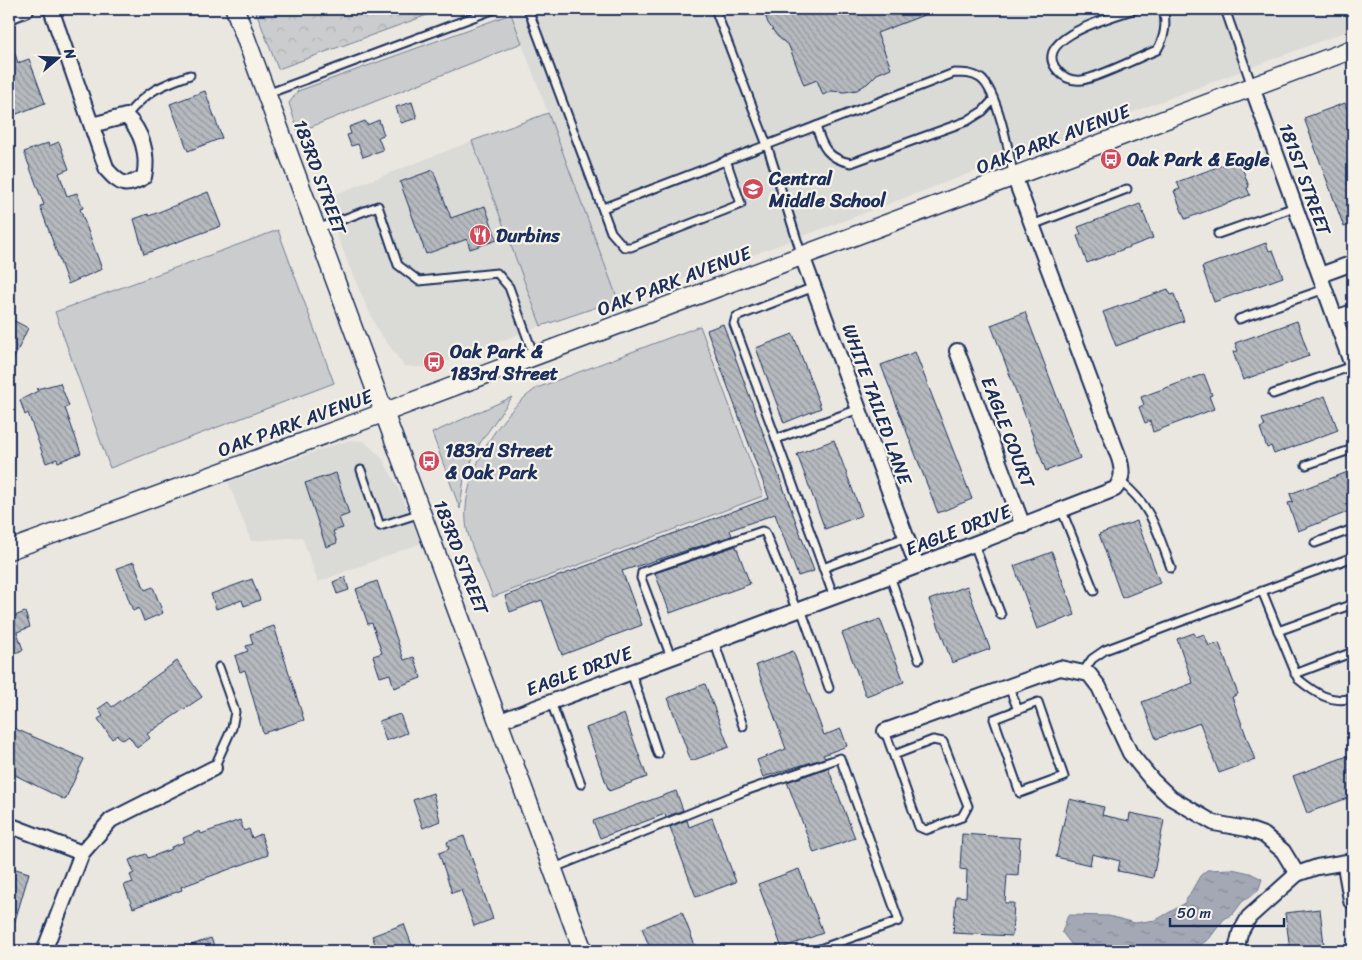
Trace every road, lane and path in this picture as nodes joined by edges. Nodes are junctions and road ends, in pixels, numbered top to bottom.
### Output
1 (27, 9) edge
2 (51, 9) edge
3 (235, 9) edge
4 (495, 9) edge
5 (528, 9) edge
6 (716, 9) edge
7 (1135, 9) edge
8 (1163, 9) edge
9 (1225, 9) edge
10 (9, 16) edge
11 (1353, 49) edge
12 (190, 75) dead end
13 (1252, 87) junction
14 (267, 94) junction
15 (994, 100) junction
16 (126, 116) junction
17 (92, 125) junction
18 (816, 126) junction
19 (766, 145) junction
20 (726, 160) junction
21 (1014, 176) junction
22 (1126, 189) dead end
23 (1295, 207) junction
24 (603, 208) junction
25 (1032, 225) junction
26 (316, 229) junction
27 (1218, 234) dead end
28 (802, 256) junction
29 (1353, 263) edge
30 (1322, 282) junction
31 (814, 287) junction
32 (1353, 312) edge
33 (1335, 318) junction
34 (1239, 319) dead end
35 (957, 351) dead end
36 (534, 356) junction
37 (1353, 367) edge
38 (1273, 394) dead end
39 (859, 409) junction
40 (384, 413) junction
41 (776, 439) junction
42 (1353, 448) edge
43 (1306, 465) dead end
44 (361, 470) dead end
45 (1121, 482) junction
46 (1062, 511) junction
47 (422, 513) junction
48 (1023, 526) junction
49 (1353, 529) edge
50 (906, 537) junction
51 (1315, 543) dead end
52 (974, 544) junction
53 (9, 550) edge
54 (1353, 557) edge
55 (917, 566) junction
56 (823, 568) junction
57 (1171, 568) dead end
58 (890, 576) junction
59 (1094, 591) dead end
60 (1262, 591) junction
61 (834, 597) junction
62 (1353, 604) edge
63 (799, 610) junction
64 (1001, 615) dead end
65 (1278, 632) junction
66 (714, 642) junction
67 (1353, 652) edge
68 (671, 657) junction
69 (919, 660) dead end
70 (219, 666) dead end
71 (631, 672) junction
72 (1083, 672) junction
73 (1295, 674) junction
74 (1009, 686) junction
75 (829, 688) dead end
76 (1353, 698) edge
77 (551, 702) junction
78 (1018, 710) junction
79 (500, 721) junction
80 (743, 726) dead end
81 (885, 731) joint
82 (658, 754) dead end
83 (894, 755) junction
84 (214, 768) joint
85 (581, 784) dead end
86 (9, 825) edge
87 (82, 853) junction
88 (1347, 862) edge
89 (553, 868) junction
90 (1297, 874) junction
91 (1353, 902) edge
92 (44, 951) edge
93 (584, 951) edge
94 (814, 951) edge
95 (1236, 951) edge

1 - 10 street
2 - 17 street
3 - 14 street, 183RD STREET
4 - 14 lane
5 - 24 lane
6 - 19 lane
7 - 8 lane
9 - 13 lane
11 - 13 street, OAK PARK AVENUE
12 - 16 lane
13 - 21 street, OAK PARK AVENUE
13 - 23 street, 181ST STREET
14 - 26 street, 183RD STREET
15 - 18 lane
15 - 18 lane
15 - 21 lane
16 - 17 street
16 - 17 street
18 - 19 lane
19 - 20 lane
19 - 28 lane
20 - 24 lane
20 - 24 lane
21 - 25 street
21 - 28 street, OAK PARK AVENUE
22 - 25 lane
23 - 27 lane
23 - 30 street, 181ST STREET
25 - 45 street
26 - 36 lane
26 - 40 street, 183RD STREET
28 - 31 street, WHITE TAILED LANE
28 - 36 street, OAK PARK AVENUE
29 - 30 street
30 - 33 street, 181ST STREET
30 - 34 lane
31 - 39 street, WHITE TAILED LANE
31 - 41 lane
32 - 33 street
33 - 37 street, 181ST STREET
35 - 48 street, EAGLE COURT
36 - 40 street, OAK PARK AVENUE
37 - 38 lane
39 - 41 lane
39 - 50 street, WHITE TAILED LANE
40 - 47 street, 183RD STREET
40 - 53 street, OAK PARK AVENUE
41 - 56 lane
42 - 43 lane
44 - 47 lane
45 - 46 street, EAGLE DRIVE
45 - 57 lane
46 - 48 street, EAGLE DRIVE
46 - 59 lane
47 - 79 street, 183RD STREET
48 - 52 street, EAGLE DRIVE
49 - 51 lane
50 - 55 street, WHITE TAILED LANE
50 - 56 lane
52 - 55 street, EAGLE DRIVE
52 - 64 lane
54 - 60 lane
55 - 58 street, EAGLE DRIVE
56 - 61 lane
58 - 61 street, EAGLE DRIVE
58 - 69 lane
60 - 65 lane
60 - 72 lane
61 - 63 street, EAGLE DRIVE
62 - 65 lane
63 - 66 street, EAGLE DRIVE
63 - 68 lane
63 - 75 lane
65 - 73 lane
66 - 68 street, EAGLE DRIVE
66 - 80 lane
67 - 73 lane
68 - 71 street, EAGLE DRIVE
70 - 84 lane
71 - 77 street, EAGLE DRIVE
71 - 82 lane
72 - 74 street
72 - 90 street
73 - 76 lane
74 - 78 lane
74 - 81 street
77 - 79 street, EAGLE DRIVE
77 - 85 lane
78 - 78 lane
79 - 89 street, 183RD STREET
81 - 83 lane
83 - 83 lane
84 - 87 street
86 - 87 street
87 - 92 street
88 - 90 street
88 - 91 lane
89 - 93 street, 183RD STREET
89 - 94 lane
90 - 95 street

